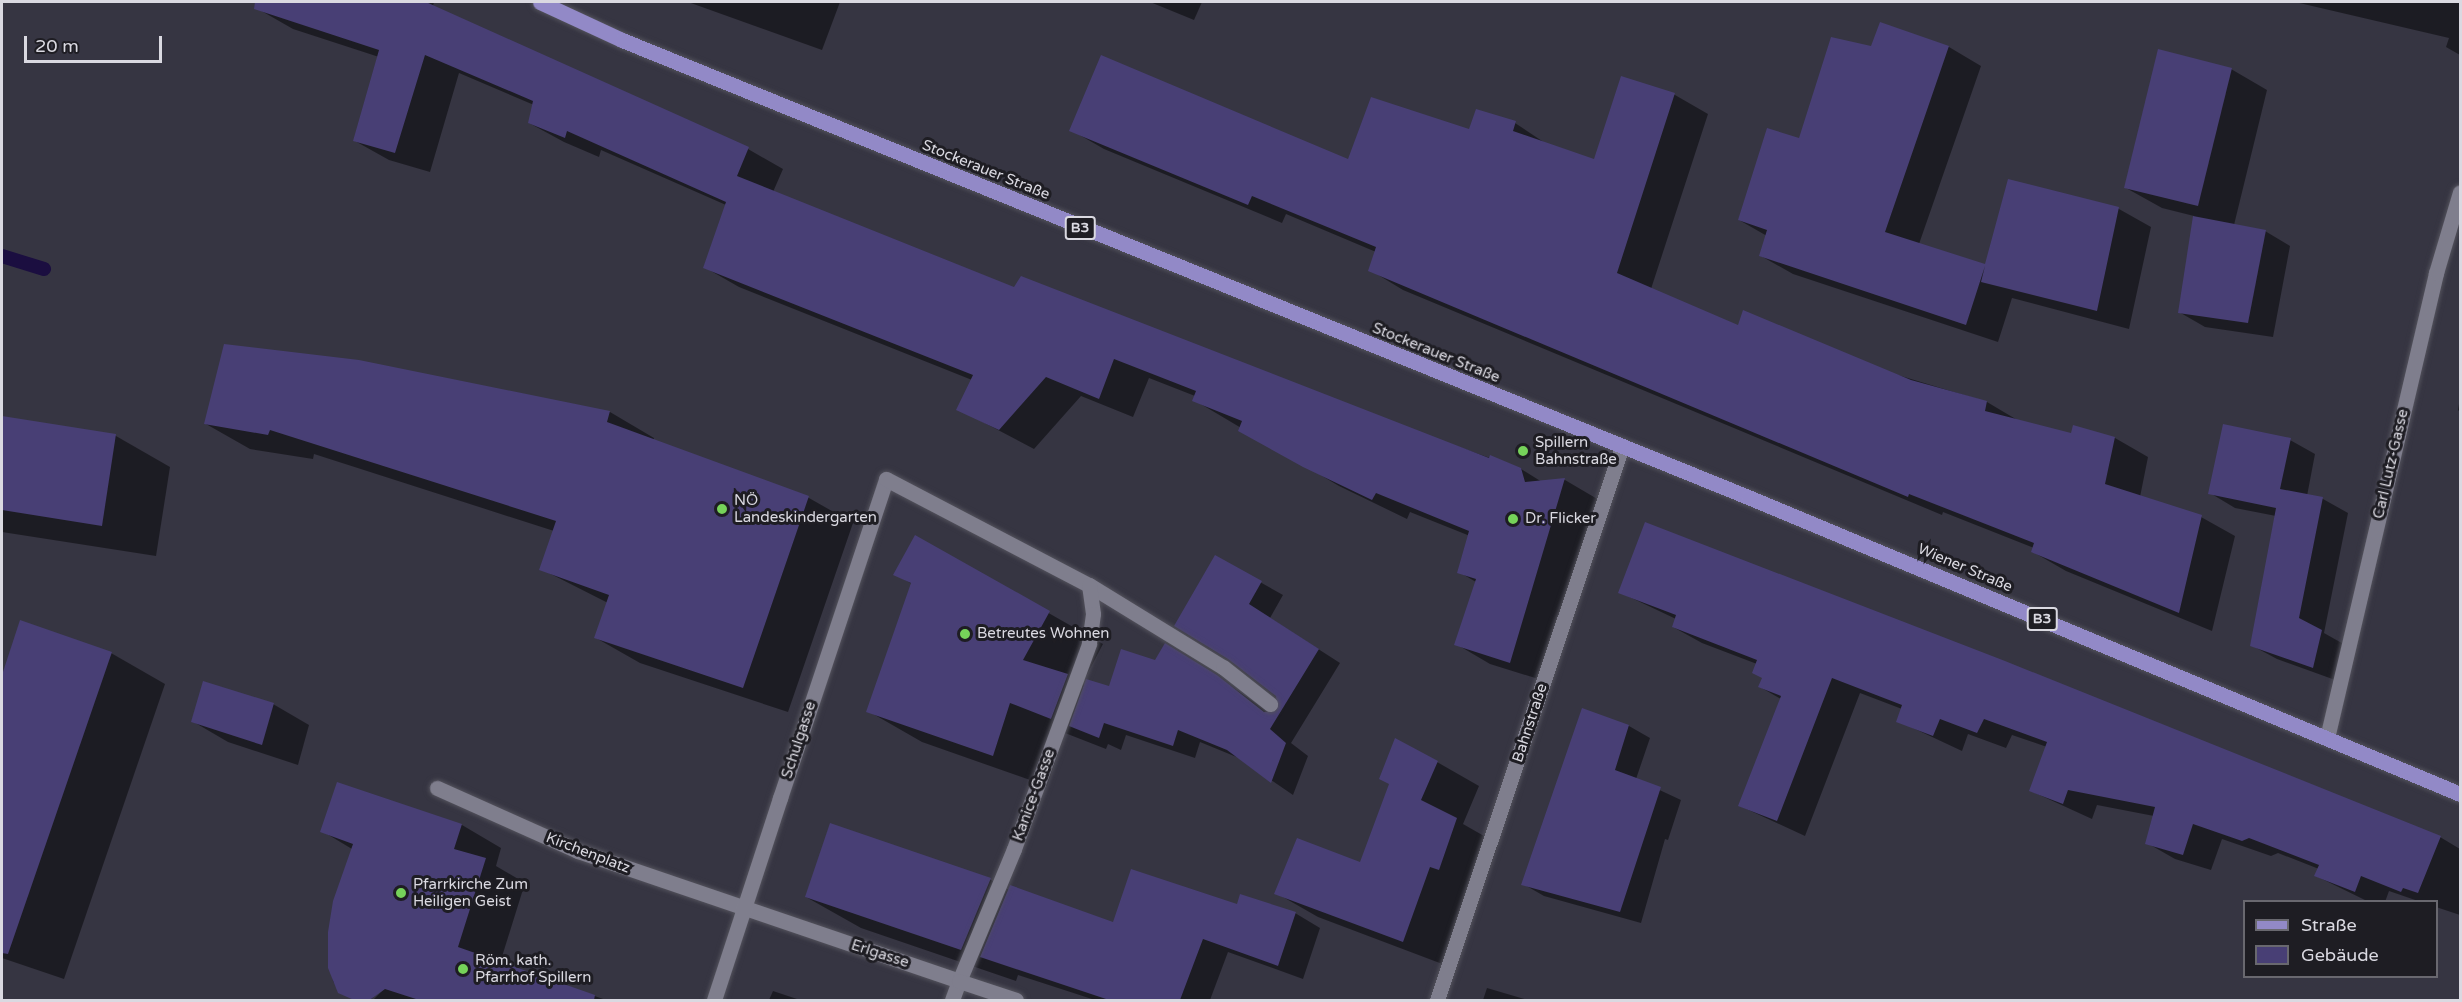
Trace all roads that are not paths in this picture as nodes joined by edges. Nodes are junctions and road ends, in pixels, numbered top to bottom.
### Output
1 (540, 2) edge
2 (2460, 192) edge
3 (1622, 446) junction
4 (1089, 585) junction
5 (1270, 704) dead end
6 (2327, 738) junction
7 (437, 788) dead end
8 (2460, 794) edge
9 (743, 909) junction
10 (959, 981) junction
11 (714, 1000) edge
12 (952, 1000) edge
13 (1016, 1000) edge
14 (1437, 1000) edge

1 - 3 main road, Stockerauer Straße / B3
2 - 6 street, Carl Lutz-Gasse
3 - 6 main road, Wiener Straße / B3
3 - 14 street, Bahnstraße
4 - 5 street
4 - 9 street, Schulgasse
4 - 10 street, Kanice-Gasse
6 - 8 main road, Wiener Straße / B3
7 - 9 street, Kirchenplatz
9 - 10 street, Erlgasse
9 - 11 street, Schulgasse
10 - 12 street, Kanice-Gasse
10 - 13 street, Erlgasse

